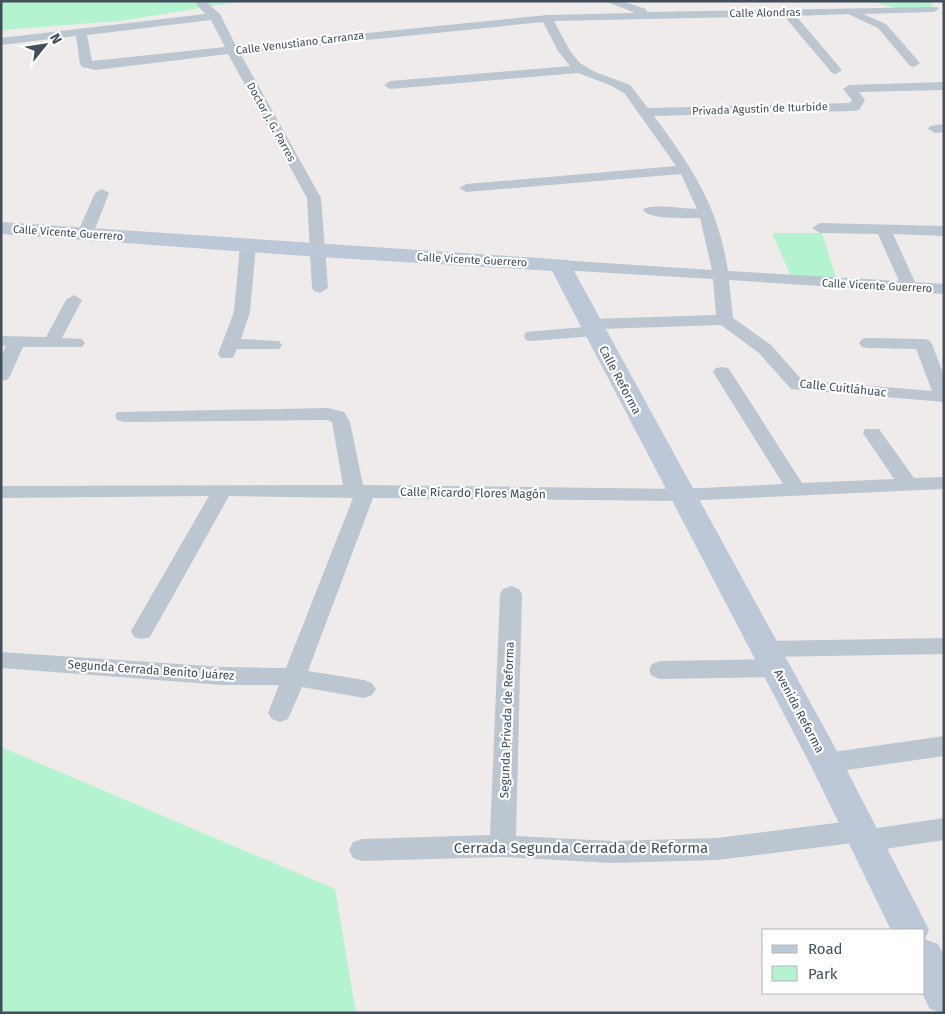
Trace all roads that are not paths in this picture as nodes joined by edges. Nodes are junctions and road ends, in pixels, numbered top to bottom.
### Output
1 (199, 1) edge
2 (590, 1) edge
3 (610, 1) edge
4 (757, 1) edge
5 (932, 5) edge
6 (847, 11) junction
7 (787, 12) junction
8 (735, 13) junction
9 (216, 16) junction
10 (658, 16) junction
11 (547, 18) junction
12 (592, 18) junction
13 (944, 18) edge
14 (81, 31) junction
15 (1, 42) edge
16 (234, 51) junction
17 (914, 63) dead end
18 (580, 68) junction
19 (836, 70) dead end
20 (390, 85) dead end
21 (944, 86) edge
22 (644, 112) junction
23 (684, 170) junction
24 (466, 188) dead end
25 (102, 193) dead end
26 (650, 210) dead end
27 (706, 212) junction
28 (1, 228) edge
29 (820, 228) dead end
30 (882, 229) junction
31 (944, 231) edge
32 (85, 234) junction
33 (248, 245) junction
34 (320, 251) junction
35 (560, 265) junction
36 (721, 274) junction
37 (320, 288) dead end
38 (910, 288) junction
39 (944, 289) edge
40 (74, 300) dead end
41 (725, 320) junction
42 (592, 327) junction
43 (532, 336) dead end
44 (9, 341) edge
45 (51, 343) junction
46 (76, 343) dead end
47 (868, 343) dead end
48 (273, 345) dead end
49 (722, 372) dead end
50 (1, 376) edge
51 (944, 397) edge
52 (124, 416) dead end
53 (872, 433) dead end
54 (944, 483) edge
55 (908, 484) junction
56 (796, 489) junction
57 (223, 490) junction
58 (1, 492) edge
59 (360, 492) junction
60 (681, 495) junction
61 (511, 594) dead end
62 (142, 631) dead end
63 (944, 646) edge
64 (770, 659) junction
65 (5, 660) edge
66 (660, 670) dead end
67 (293, 677) junction
68 (364, 688) dead end
69 (280, 713) dead end
70 (944, 746) edge
71 (826, 763) junction
72 (944, 829) edge
73 (862, 836) junction
74 (503, 846) junction
75 (362, 850) dead end
76 (909, 929) edge
77 (925, 958) edge
78 (944, 996) edge

1 - 9 street, Doctor J. G. Parres
2 - 12 street
3 - 10 street, Calle Alondras
4 - 8 street
5 - 6 street, Calle Alondras
5 - 13 street
6 - 7 street, Calle Alondras
6 - 17 street
7 - 8 street, Calle Alondras
7 - 19 street
8 - 10 street, Calle Alondras
9 - 14 street
9 - 16 street, Doctor J. G. Parres
10 - 12 street, Calle Alondras
11 - 12 street, Calle Alondras
11 - 16 street, Calle Venustiano Carranza
11 - 18 street
14 - 15 street
14 - 16 street, Calle Venustiano Carranza
16 - 34 street, Doctor J. G. Parres
18 - 20 street
18 - 22 street
21 - 22 street, Privada Agustín de Iturbide
22 - 23 street
23 - 24 street
23 - 27 street
25 - 32 street
26 - 27 street
27 - 36 street
28 - 32 street, Calle Vicente Guerrero
29 - 30 street
30 - 31 street
30 - 38 street
32 - 33 street, Calle Vicente Guerrero
33 - 34 street, Calle Vicente Guerrero
33 - 48 street
34 - 35 street, Calle Vicente Guerrero
34 - 37 street, Doctor J. G. Parres
35 - 36 street, Calle Vicente Guerrero
35 - 42 street, Calle Reforma
36 - 38 street, Calle Vicente Guerrero
36 - 41 street
38 - 39 street, Calle Vicente Guerrero
40 - 45 street
41 - 42 street
41 - 51 street, Calle Cuitláhuac
42 - 43 street
42 - 60 street, Calle Reforma
44 - 45 street
44 - 50 street
45 - 46 street
47 - 51 street
49 - 56 street
52 - 59 street
53 - 55 street
54 - 55 street, Calle Ricardo Flores Magón
55 - 56 street, Calle Ricardo Flores Magón
56 - 60 street, Calle Ricardo Flores Magón
57 - 58 street, Calle Ricardo Flores Magón
57 - 59 street, Calle Ricardo Flores Magón
57 - 62 street
59 - 60 street, Calle Ricardo Flores Magón
59 - 67 street
60 - 64 street, Avenida Reforma
61 - 74 street, Segunda Privada de Reforma
63 - 64 street
64 - 66 street
64 - 71 street, Avenida Reforma
65 - 67 street, Segunda Cerrada Benito Juárez
67 - 68 street, Segunda Cerrada Benito Juárez
67 - 69 street
70 - 71 street
71 - 73 street, Avenida Reforma
72 - 73 street, Cerrada Segunda Cerrada de Reforma
73 - 74 street, Cerrada Segunda Cerrada de Reforma
73 - 76 street, Avenida Reforma
74 - 75 street, Cerrada Segunda Cerrada de Reforma
77 - 78 street

